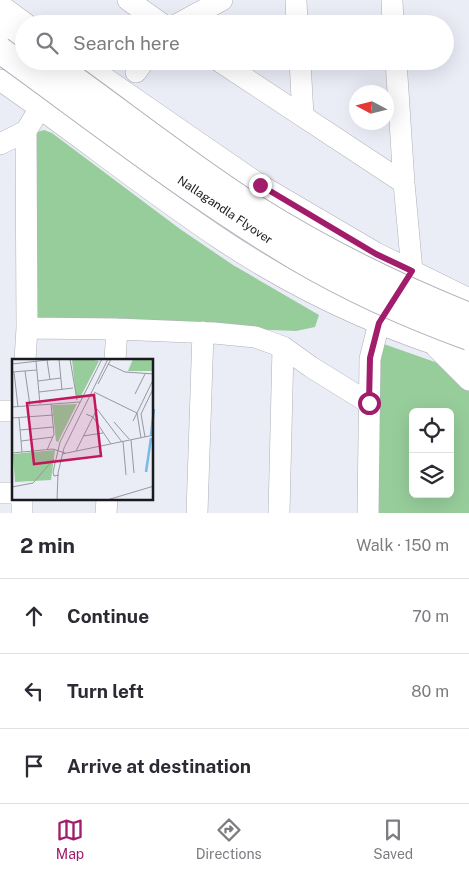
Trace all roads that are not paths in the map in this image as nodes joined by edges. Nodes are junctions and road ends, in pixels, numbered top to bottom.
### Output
1 (128, 0) edge
2 (222, 0) edge
3 (296, 0) edge
4 (392, 0) edge
5 (0, 6) edge
6 (149, 15) edge
7 (194, 15) edge
8 (297, 15) edge
9 (393, 15) edge
10 (15, 16) edge
11 (0, 26) edge
12 (15, 37) edge
13 (0, 50) edge
14 (15, 61) edge
15 (28, 70) edge
16 (61, 70) edge
17 (93, 70) edge
18 (233, 70) edge
19 (300, 70) edge
20 (397, 70) edge
21 (0, 80) edge
22 (40, 108) junction
23 (303, 116) junction
24 (26, 131) junction
25 (0, 144) edge
26 (404, 183) junction
27 (260, 185) junction
28 (220, 239) junction
29 (412, 271) junction
30 (469, 299) edge
31 (469, 316) edge
32 (379, 323) junction
33 (27, 328) junction
34 (117, 329) junction
35 (203, 332) junction
36 (469, 337) edge
37 (434, 344) junction
38 (283, 347) junction
39 (469, 355) edge
40 (25, 359) edge
41 (115, 359) edge
42 (469, 380) edge
43 (369, 403) junction
44 (22, 500) edge
45 (107, 500) edge
46 (22, 513) edge
47 (106, 513) edge
48 (197, 513) edge
49 (279, 513) edge
50 (368, 513) edge

1 - 6 street
2 - 7 street
3 - 8 street
4 - 9 street
5 - 10 street
11 - 12 main road
13 - 14 main road, Nallagandla Flyover, bridge
15 - 36 main road, Nallagandla Flyover, bridge
16 - 31 main road, Nallagandla Flyover, bridge
17 - 27 street
18 - 23 street
19 - 23 street
20 - 26 street
21 - 22 street
22 - 24 street
22 - 28 street
23 - 26 street
24 - 25 street
24 - 33 street
26 - 29 street
27 - 28 street
27 - 29 street
28 - 32 street
29 - 30 street
29 - 32 street
29 - 37 street
32 - 37 street
32 - 43 street
33 - 34 street
33 - 40 street
34 - 35 street
34 - 41 street
35 - 38 street
35 - 48 street
37 - 39 street
37 - 42 street
38 - 43 street
38 - 49 street
43 - 50 street
44 - 46 street
45 - 47 street

